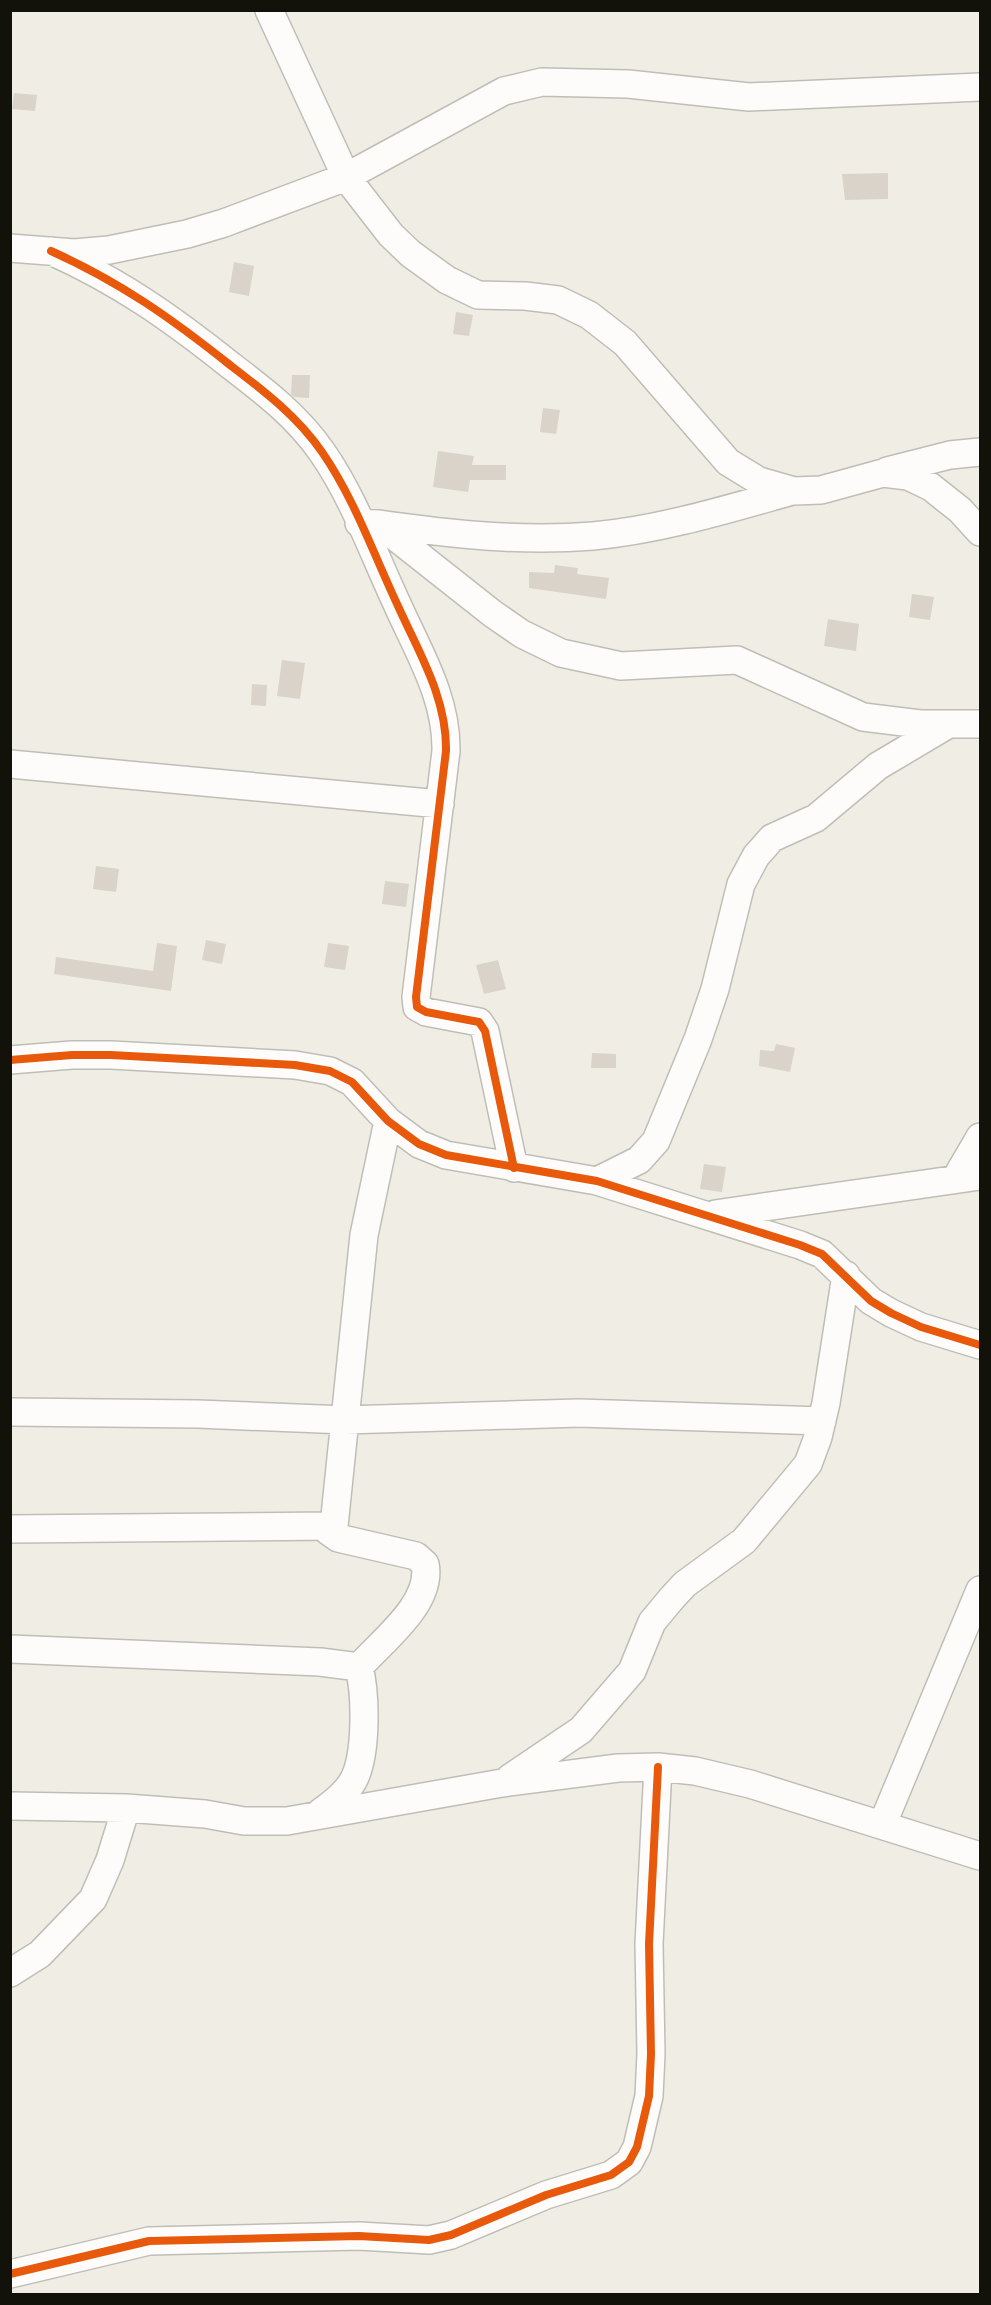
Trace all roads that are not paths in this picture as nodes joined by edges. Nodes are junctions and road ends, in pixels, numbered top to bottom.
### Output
1 (269, 10) edge
2 (981, 87) edge
3 (346, 177) junction
4 (12, 248) edge
5 (51, 251) junction
6 (981, 452) edge
7 (883, 473) junction
8 (794, 491) junction
9 (369, 524) junction
10 (981, 532) edge
11 (948, 724) junction
12 (981, 724) edge
13 (10, 764) edge
14 (440, 804) junction
15 (10, 1060) edge
16 (388, 1121) junction
17 (981, 1137) edge
18 (514, 1168) junction
19 (968, 1177) edge
20 (597, 1181) junction
21 (708, 1216) junction
22 (846, 1275) junction
23 (981, 1346) edge
24 (10, 1412) edge
25 (345, 1420) junction
26 (822, 1421) junction
27 (334, 1526) junction
28 (10, 1530) edge
29 (981, 1590) edge
30 (10, 1649) edge
31 (359, 1667) junction
32 (658, 1767) junction
33 (502, 1783) junction
34 (10, 1806) edge
35 (126, 1808) junction
36 (313, 1818) junction
37 (883, 1823) junction
38 (981, 1856) edge
39 (10, 1973) edge
40 (10, 2274) edge

1 - 3 street
2 - 3 street
3 - 5 street
3 - 8 street
4 - 5 street
5 - 9 street
6 - 7 street
7 - 8 street
7 - 10 street
8 - 9 street
9 - 11 street
9 - 14 street
11 - 12 street
11 - 20 street
13 - 14 street
14 - 18 street
15 - 16 street
16 - 18 street
16 - 25 street
17 - 19 street
18 - 20 street
19 - 21 street
20 - 21 street
21 - 22 street
22 - 23 street
22 - 26 street
24 - 25 street
25 - 26 street
25 - 27 street
26 - 33 street
27 - 28 street
27 - 31 street
29 - 37 street
30 - 31 street
31 - 36 street
32 - 33 street
32 - 37 street
32 - 40 street
33 - 36 street
34 - 35 street
35 - 36 street
35 - 39 street
37 - 38 street

